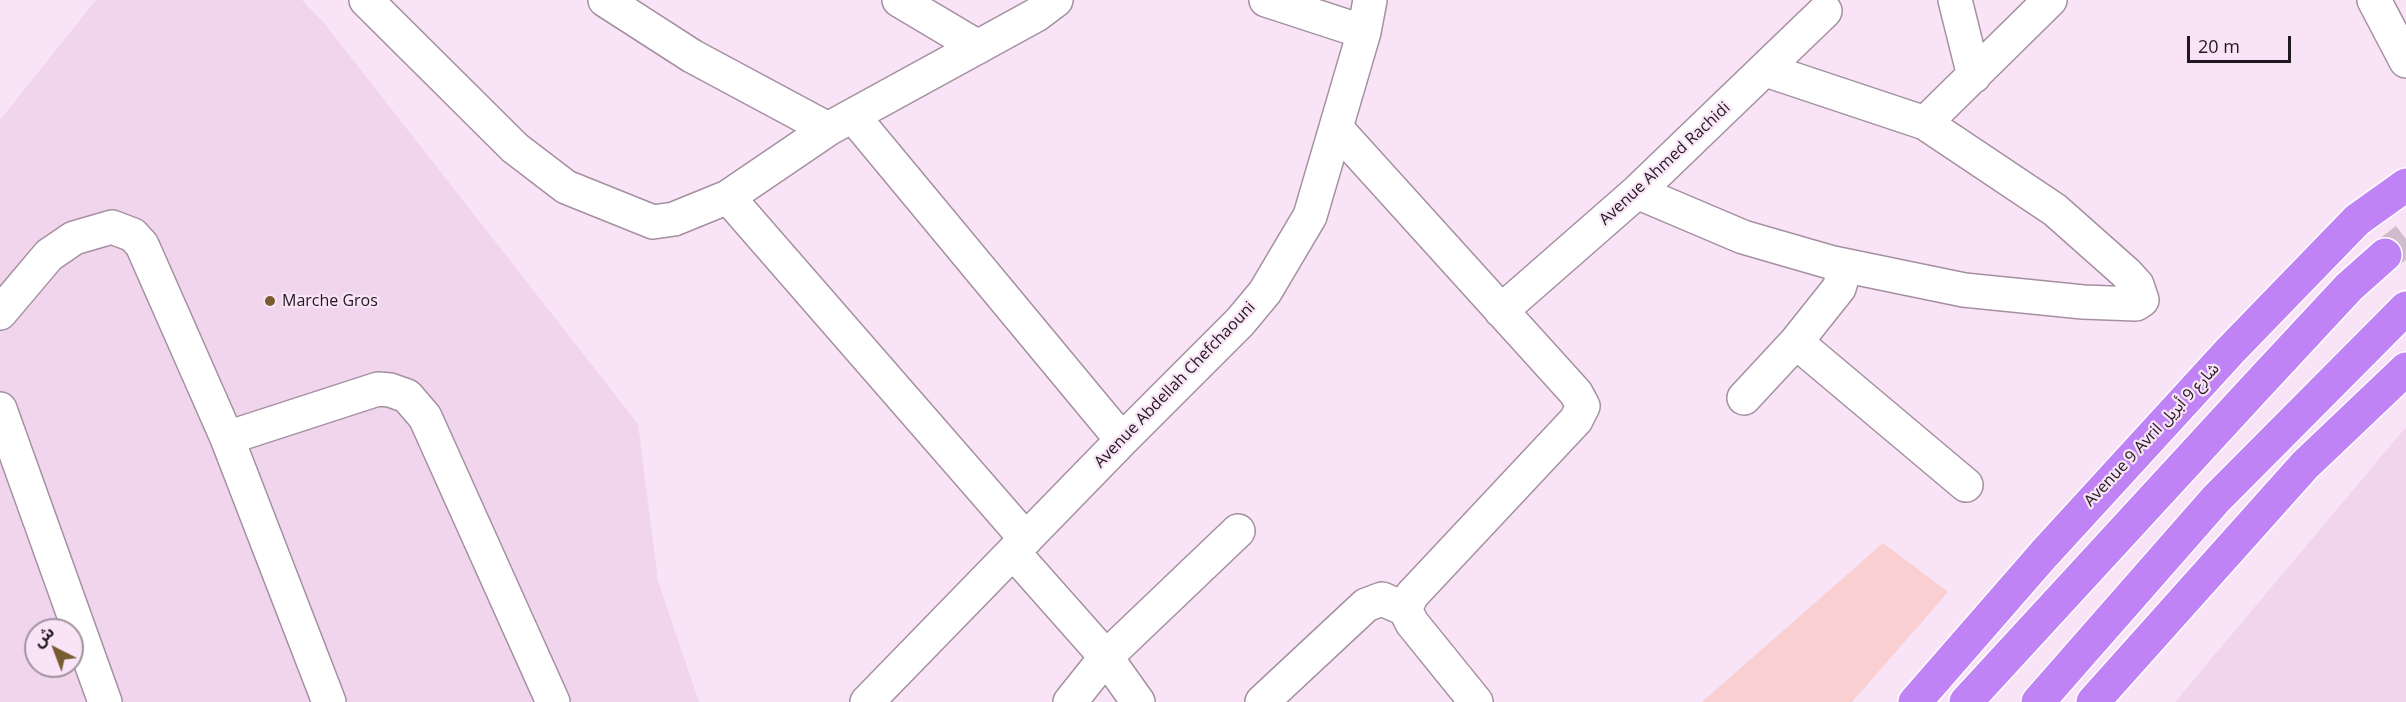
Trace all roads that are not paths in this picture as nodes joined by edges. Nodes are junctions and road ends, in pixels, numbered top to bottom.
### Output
1 (605, 0) edge
2 (899, 0) edge
3 (1056, 0) edge
4 (1266, 0) edge
5 (1370, 0) edge
6 (1954, 0) edge
7 (2050, 0) edge
8 (2374, 0) edge
9 (374, 2) edge
10 (1825, 11) dead end
11 (1364, 32) junction
12 (978, 47) junction
13 (2406, 61) edge
14 (1766, 70) junction
15 (1974, 76) junction
16 (841, 123) junction
17 (1926, 123) junction
18 (1337, 129) junction
19 (2406, 185) edge
20 (1637, 192) junction
21 (728, 196) junction
22 (2385, 255) tunnel mouth
23 (1846, 266) junction
24 (2406, 308) edge
25 (1501, 311) junction
26 (0, 313) edge
27 (1796, 342) junction
28 (2406, 369) edge
29 (1744, 398) dead end
30 (0, 409) edge
31 (227, 438) junction
32 (1122, 440) junction
33 (1966, 485) dead end
34 (1238, 531) dead end
35 (1019, 546) junction
36 (1405, 609) junction
37 (1106, 657) junction
38 (105, 702) edge
39 (329, 702) edge
40 (553, 702) edge
41 (867, 702) edge
42 (1070, 702) edge
43 (1138, 702) edge
44 (1262, 702) edge
45 (1476, 702) edge
46 (1915, 702) edge
47 (1966, 702) edge
48 (2038, 702) edge
49 (2093, 702) edge

1 - 16 street
2 - 12 street
3 - 12 street
4 - 11 street
5 - 11 street, Avenue Abdellah Chefchaouni
6 - 15 street
7 - 15 street
8 - 13 street
9 - 21 street
10 - 14 street, Avenue Ahmed Rachidi
11 - 18 street, Avenue Abdellah Chefchaouni
12 - 16 street
14 - 17 street
14 - 20 street, Avenue Ahmed Rachidi
15 - 17 street
16 - 21 street
16 - 32 street
17 - 23 street
18 - 25 street
18 - 32 street, Avenue Abdellah Chefchaouni
19 - 46 highway, Avenue 9 Avril شارع 9 أبريل
20 - 23 street
20 - 25 street, Avenue Ahmed Rachidi
21 - 35 street
22 - 47 highway
23 - 27 street
24 - 48 highway
25 - 36 street
26 - 31 street
27 - 29 street
27 - 33 street
28 - 49 highway
30 - 38 street
31 - 39 street
31 - 40 street
32 - 35 street, Avenue Abdellah Chefchaouni
34 - 37 street
35 - 37 street
35 - 41 street, Avenue Abdellah Chefchaouni
36 - 44 street
36 - 45 street
37 - 42 street
37 - 43 street

